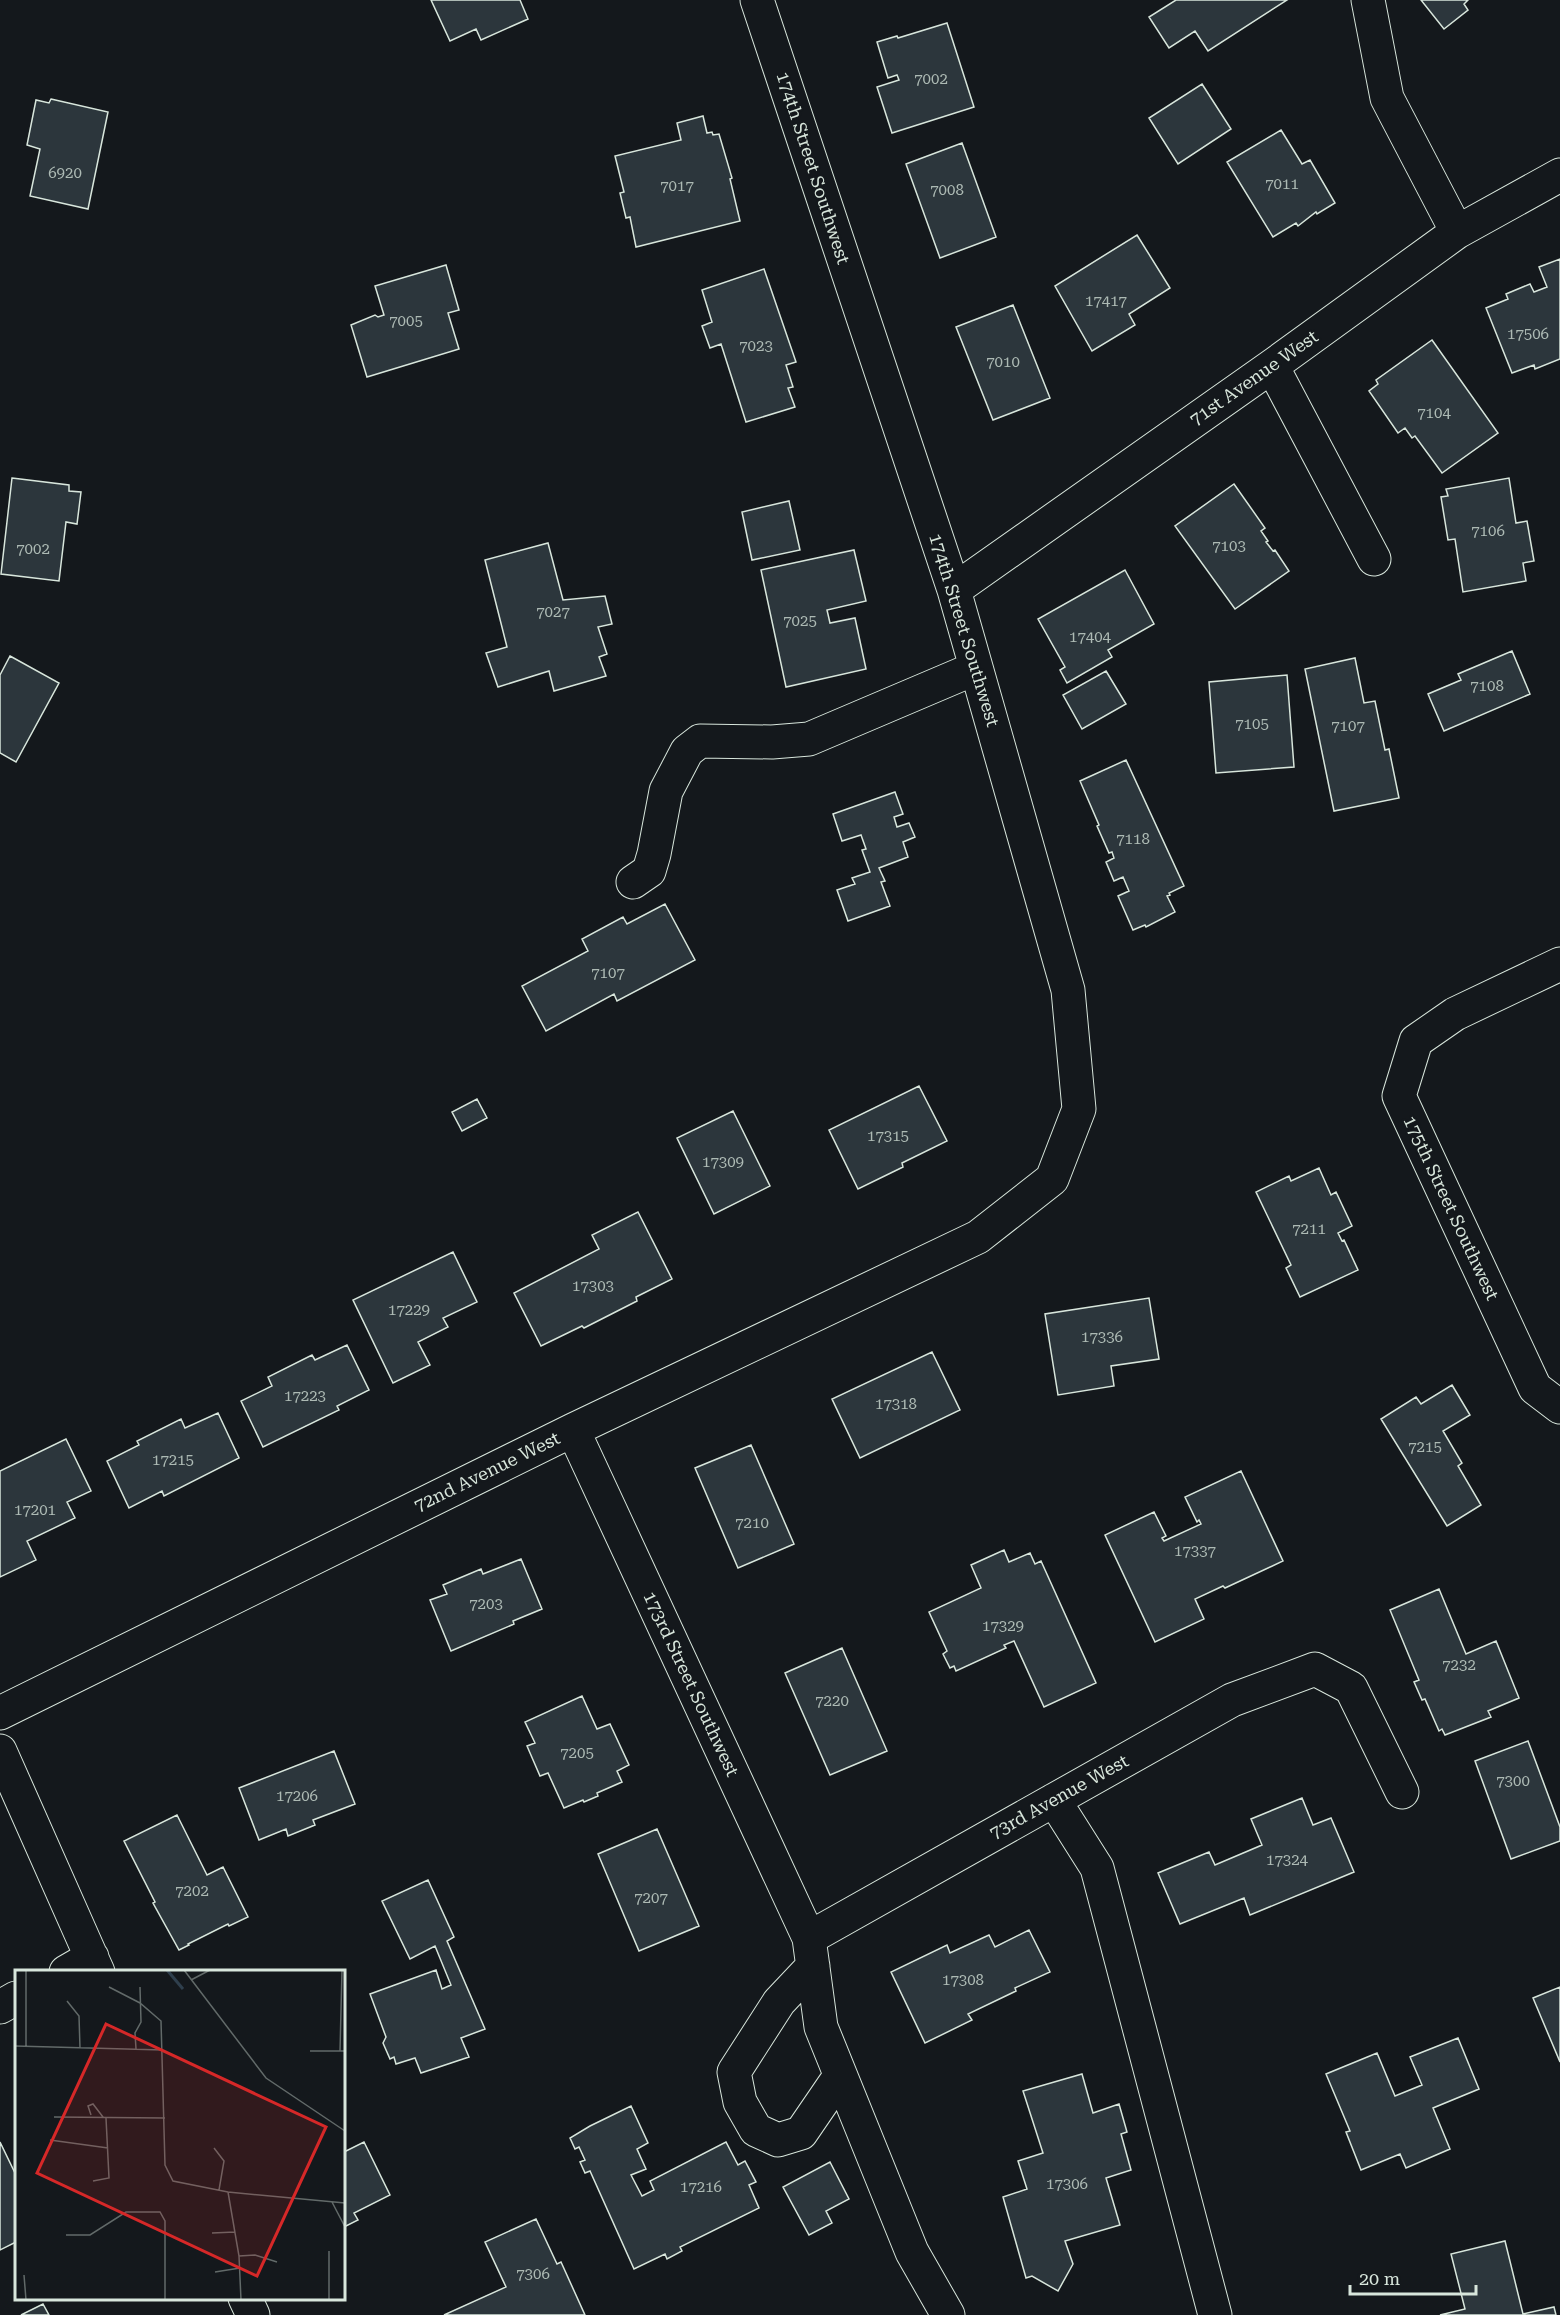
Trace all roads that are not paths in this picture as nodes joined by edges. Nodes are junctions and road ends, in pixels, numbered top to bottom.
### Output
1 (757, 0) edge
2 (1368, 0) edge
3 (1560, 175) edge
4 (1457, 232) junction
5 (1272, 366) junction
6 (1374, 559) dead end
7 (954, 591) junction
8 (976, 668) junction
9 (633, 882) dead end
10 (1560, 964) edge
11 (978, 1238) joint
12 (1560, 1407) edge
13 (573, 1430) junction
14 (0, 1713) edge
15 (0, 1751) edge
16 (1402, 1792) dead end
17 (1054, 1800) junction
18 (811, 1952) junction
19 (85, 1967) edge
20 (15, 1999) edge
21 (0, 2007) edge
22 (840, 2076) junction
23 (246, 2300) edge
24 (253, 2315) edge
25 (948, 2315) edge
26 (1215, 2315) edge

1 - 7 street, 174th Street Southwest
2 - 4 street
3 - 4 street, 71st Avenue West
4 - 5 street, 71st Avenue West
5 - 6 street
5 - 7 street, 71st Avenue West
7 - 8 street, 174th Street Southwest
8 - 9 street
8 - 11 street, 174th Street Southwest
10 - 12 street, 175th Street Southwest
11 - 13 street, 72nd Avenue West
13 - 14 street, 72nd Avenue West
13 - 18 street, 173rd Street Southwest
15 - 19 street
16 - 17 street, 73rd Avenue West
17 - 18 street, 73rd Avenue West
17 - 26 street
18 - 22 street, 173rd Street Southwest
18 - 22 street, 73rd Avenue West
20 - 21 street
22 - 25 street, 173rd Street Southwest
23 - 24 street

